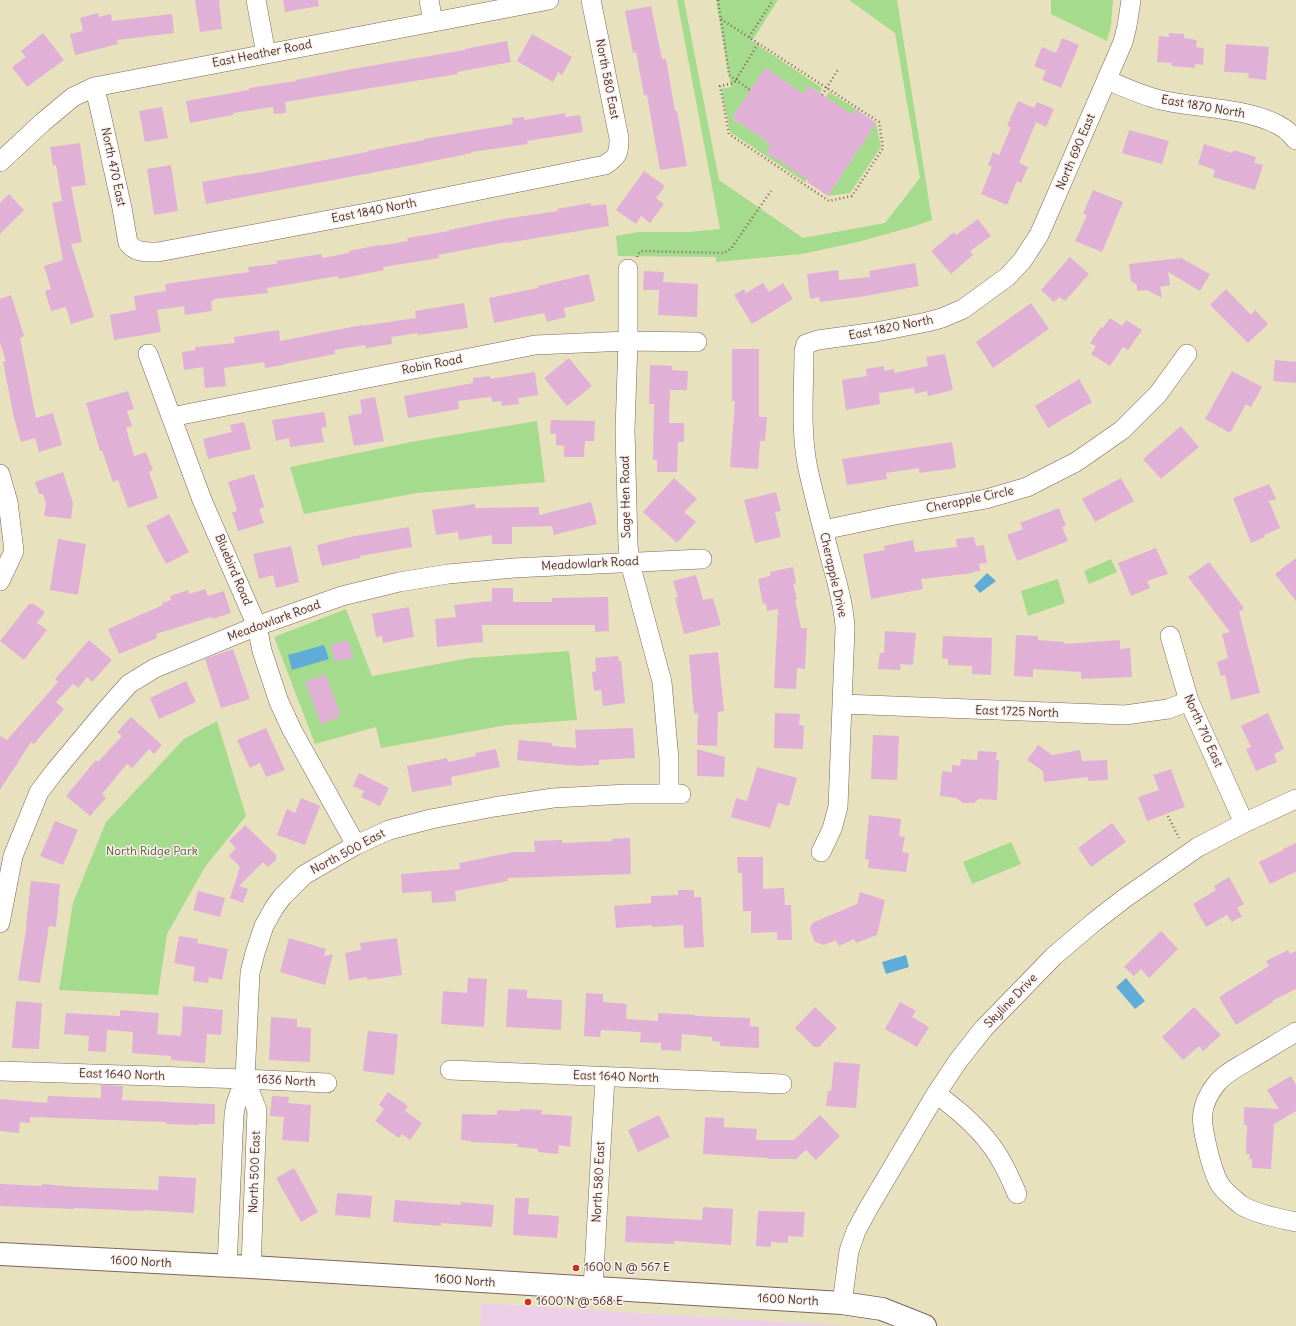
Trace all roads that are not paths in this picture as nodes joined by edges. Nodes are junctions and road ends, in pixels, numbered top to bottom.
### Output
1 (256, 0) edge
2 (429, 0) edge
3 (549, 0) edge
4 (591, 0) edge
5 (1130, 0) edge
6 (433, 22) junction
7 (266, 54) junction
8 (1107, 80) junction
9 (94, 88) junction
10 (1296, 140) edge
11 (616, 158) joint
12 (0, 162) edge
13 (131, 247) joint
14 (628, 269) road end
15 (993, 288) joint
16 (628, 341) junction
17 (697, 342) dead end
18 (806, 344) joint
19 (148, 354) dead end
20 (1187, 354) dead end
21 (171, 417) junction
22 (0, 474) edge
23 (823, 530) junction
24 (702, 559) dead end
25 (630, 563) junction
26 (0, 581) edge
27 (257, 626) junction
28 (1170, 636) dead end
29 (1189, 701) junction
30 (842, 704) junction
31 (675, 794) joint
32 (1296, 799) edge
33 (1244, 823) junction
34 (356, 845) junction
35 (821, 852) dead end
36 (0, 923) edge
37 (1296, 1032) edge
38 (450, 1070) dead end
39 (0, 1071) edge
40 (605, 1077) junction
41 (245, 1079) junction
42 (327, 1083) dead end
43 (782, 1084) dead end
44 (936, 1094) junction
45 (1017, 1194) dead end
46 (1296, 1222) edge
47 (0, 1254) edge
48 (227, 1266) junction
49 (251, 1267) junction
50 (593, 1288) junction
51 (842, 1303) junction
52 (926, 1326) edge

1 - 7 street
2 - 6 street
3 - 6 street, East Heather Road
4 - 11 street, North 580 East
5 - 8 street, North 690 East
6 - 7 street, East Heather Road
7 - 9 street, East Heather Road
8 - 10 street, East 1870 North
8 - 15 street, North 690 East
9 - 12 street, East Heather Road
9 - 13 street, North 470 East
11 - 13 street, East 1840 North
14 - 16 street, Sage Hen Road
15 - 18 street, East 1820 North
16 - 17 street, Robin Road
16 - 21 street, Robin Road
16 - 25 street, Sage Hen Road
18 - 23 street, Cherapple Drive
19 - 21 street, Bluebird Road
20 - 23 street, Cherapple Circle
21 - 27 street, Bluebird Road
22 - 26 street
23 - 30 street, Cherapple Drive
24 - 25 street, Meadowlark Road
25 - 27 street, Meadowlark Road
25 - 31 street, Sage Hen Road
27 - 34 street, Bluebird Road
27 - 36 street, Meadowlark Road
28 - 29 street, North 710 East
29 - 30 street, East 1725 North
29 - 33 street, North 710 East
30 - 35 street, Cherapple Drive
31 - 34 street, North 500 East
32 - 33 street, Skyline Drive
33 - 44 street, Skyline Drive
34 - 41 street, North 500 East
37 - 46 street
38 - 40 street, East 1640 North
39 - 41 street, East 1640 North
40 - 43 street, East 1640 North
40 - 50 street, North 580 East
41 - 42 street, 1636 North
41 - 48 street, North 500 East
41 - 49 street, North 500 East
44 - 45 street
44 - 51 street, Skyline Drive
47 - 48 main road, 1600 North
48 - 49 main road, 1600 North
49 - 50 main road, 1600 North
50 - 51 main road, 1600 North
51 - 52 main road, 1600 North

